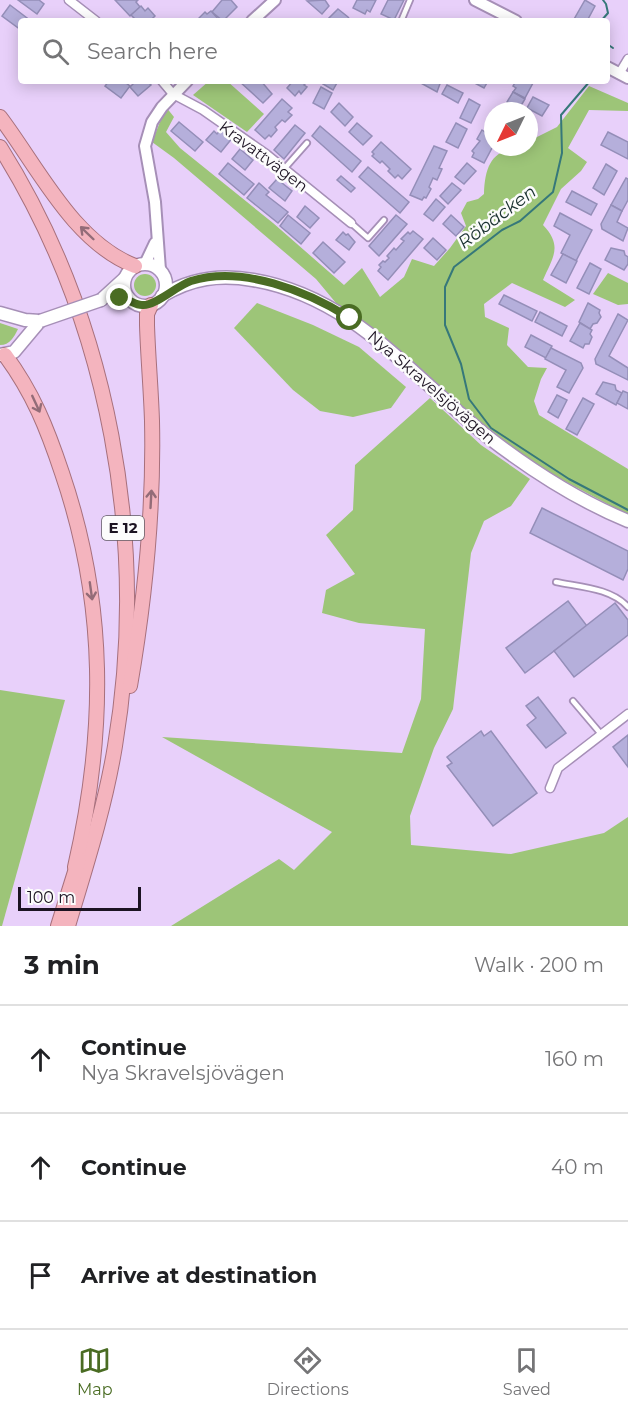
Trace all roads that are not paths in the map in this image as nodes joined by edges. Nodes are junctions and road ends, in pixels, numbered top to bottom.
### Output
1 (69, 0) edge
2 (275, 0) edge
3 (410, 0) edge
4 (475, 0) edge
5 (92, 18) edge
6 (255, 18) edge
7 (402, 18) edge
8 (510, 18) edge
9 (628, 59) edge
10 (623, 76) edge
11 (165, 84) edge
12 (184, 84) edge
13 (173, 94) junction
14 (0, 117) edge
15 (307, 142) dead end
16 (0, 147) edge
17 (0, 160) edge
18 (284, 169) junction
19 (384, 220) dead end
20 (351, 223) joint
21 (156, 240) junction
22 (140, 265) junction
23 (162, 274) junction
24 (124, 279) junction
25 (192, 281) junction
26 (129, 299) junction
27 (101, 300) junction
28 (156, 301) junction
29 (0, 313) edge
30 (40, 321) junction
31 (2, 355) edge
32 (628, 521) edge
33 (556, 582) dead end
34 (628, 606) edge
35 (573, 701) dead end
36 (628, 714) edge
37 (601, 734) junction
38 (115, 744) junction
39 (549, 788) dead end
40 (73, 878) junction
41 (58, 926) edge
42 (68, 926) edge

1 - 5 street
2 - 6 street
3 - 7 lane
4 - 8 street
9 - 10 street
11 - 13 street
12 - 13 street
13 - 18 street, Kravattvägen
13 - 21 street
22 -> 14 highway
15 - 18 lane
16 - 38 highway, E 12
17 - 40 highway, E 12
18 - 20 street, Kravattvägen
19 - 20 lane
21 - 22 street
21 - 23 street
22 - 23 main road
22 - 24 main road
23 - 25 main road, Nya Skravelsjövägen
23 - 28 main road
24 - 26 main road
24 - 27 main road
25 - 28 main road, Nya Skravelsjövägen
25 - 32 main road, Nya Skravelsjövägen
26 - 27 main road
26 - 28 main road
27 - 30 main road, bridge
38 -> 28 highway
29 - 30 main road
30 - 31 main road
31 -> 40 highway
33 - 34 lane
35 - 37 lane
36 - 37 street
37 - 39 street
38 - 42 highway, E 12
40 - 41 highway, E 12

